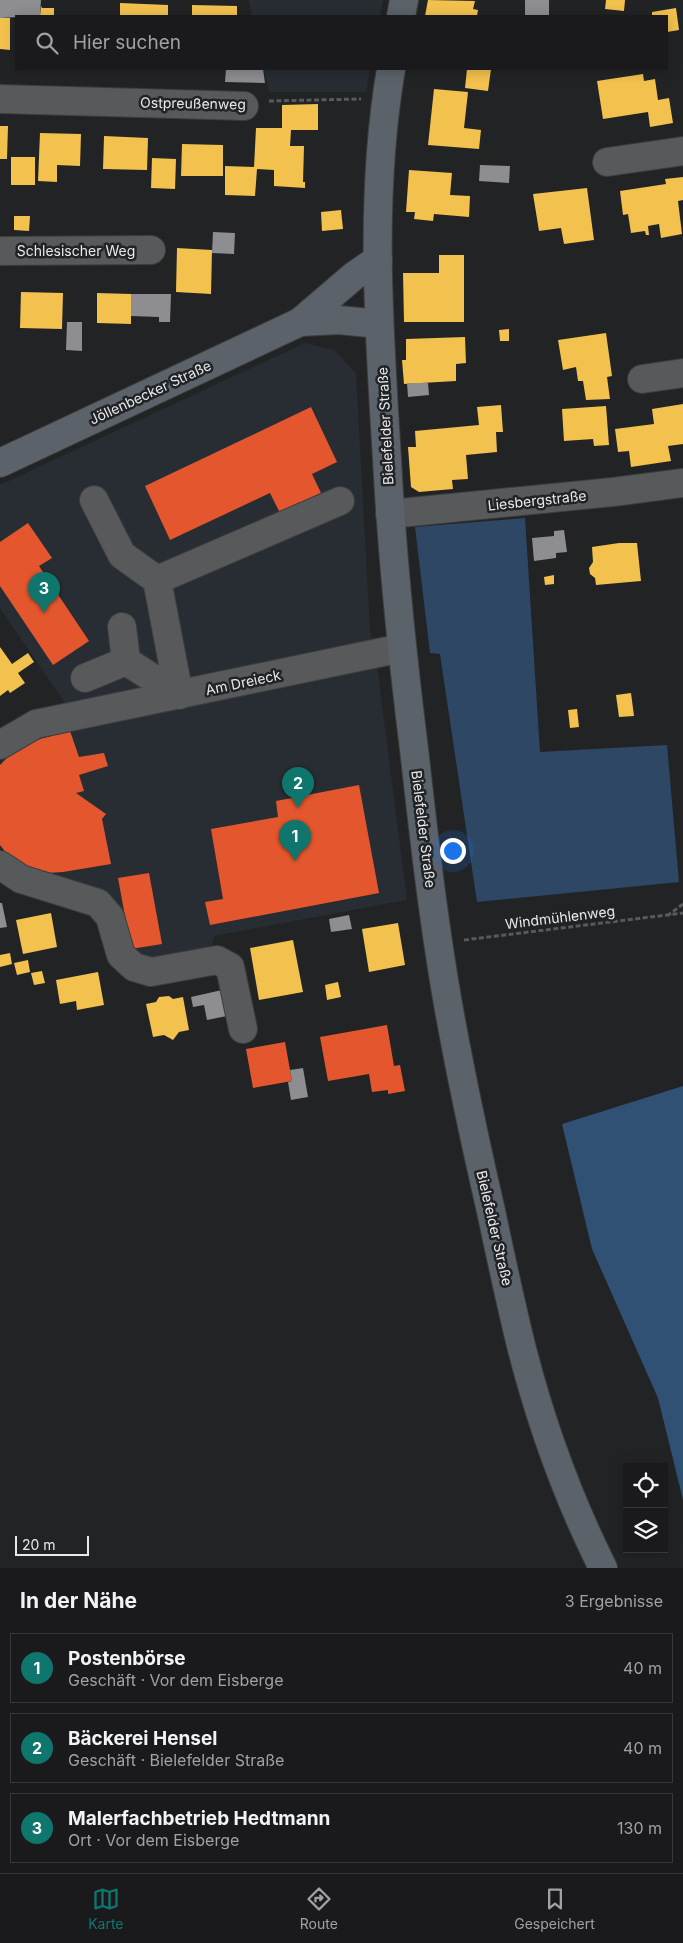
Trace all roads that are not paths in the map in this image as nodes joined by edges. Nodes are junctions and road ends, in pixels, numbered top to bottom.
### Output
1 (404, 0) edge
2 (401, 15) edge
3 (391, 70) edge
4 (0, 99) edge
5 (244, 106) road end
6 (683, 151) edge
7 (607, 162) dead end
8 (151, 250) dead end
9 (0, 251) edge
10 (378, 259) junction
11 (300, 322) junction
12 (379, 324) junction
13 (683, 373) edge
14 (642, 379) dead end
15 (0, 463) edge
16 (683, 483) edge
17 (94, 500) dead end
18 (340, 501) dead end
19 (390, 514) junction
20 (157, 580) junction
21 (122, 627) dead end
22 (402, 648) junction
23 (126, 661) junction
24 (85, 678) dead end
25 (178, 695) junction
26 (0, 745) edge
27 (0, 865) edge
28 (243, 1029) dead end
29 (603, 1568) edge

1 - 2 main road
3 - 10 main road, Bielefelder Straße
4 - 5 street, Ostpreußenweg
6 - 7 street
8 - 9 street, Schlesischer Weg
10 - 11 main road, Jöllenbecker Straße
10 - 12 main road, Bielefelder Straße
11 - 12 main road, Jöllenbecker Straße
11 - 15 main road, Jöllenbecker Straße
12 - 19 main road, Bielefelder Straße
13 - 14 street
16 - 19 street, Liesbergstraße
17 - 20 street
18 - 20 street
19 - 22 main road, Bielefelder Straße
20 - 25 street
21 - 23 street
22 - 25 street, Am Dreieck
22 - 29 main road, Bielefelder Straße
23 - 24 street
23 - 25 street
25 - 26 street, Am Dreieck
27 - 28 street

